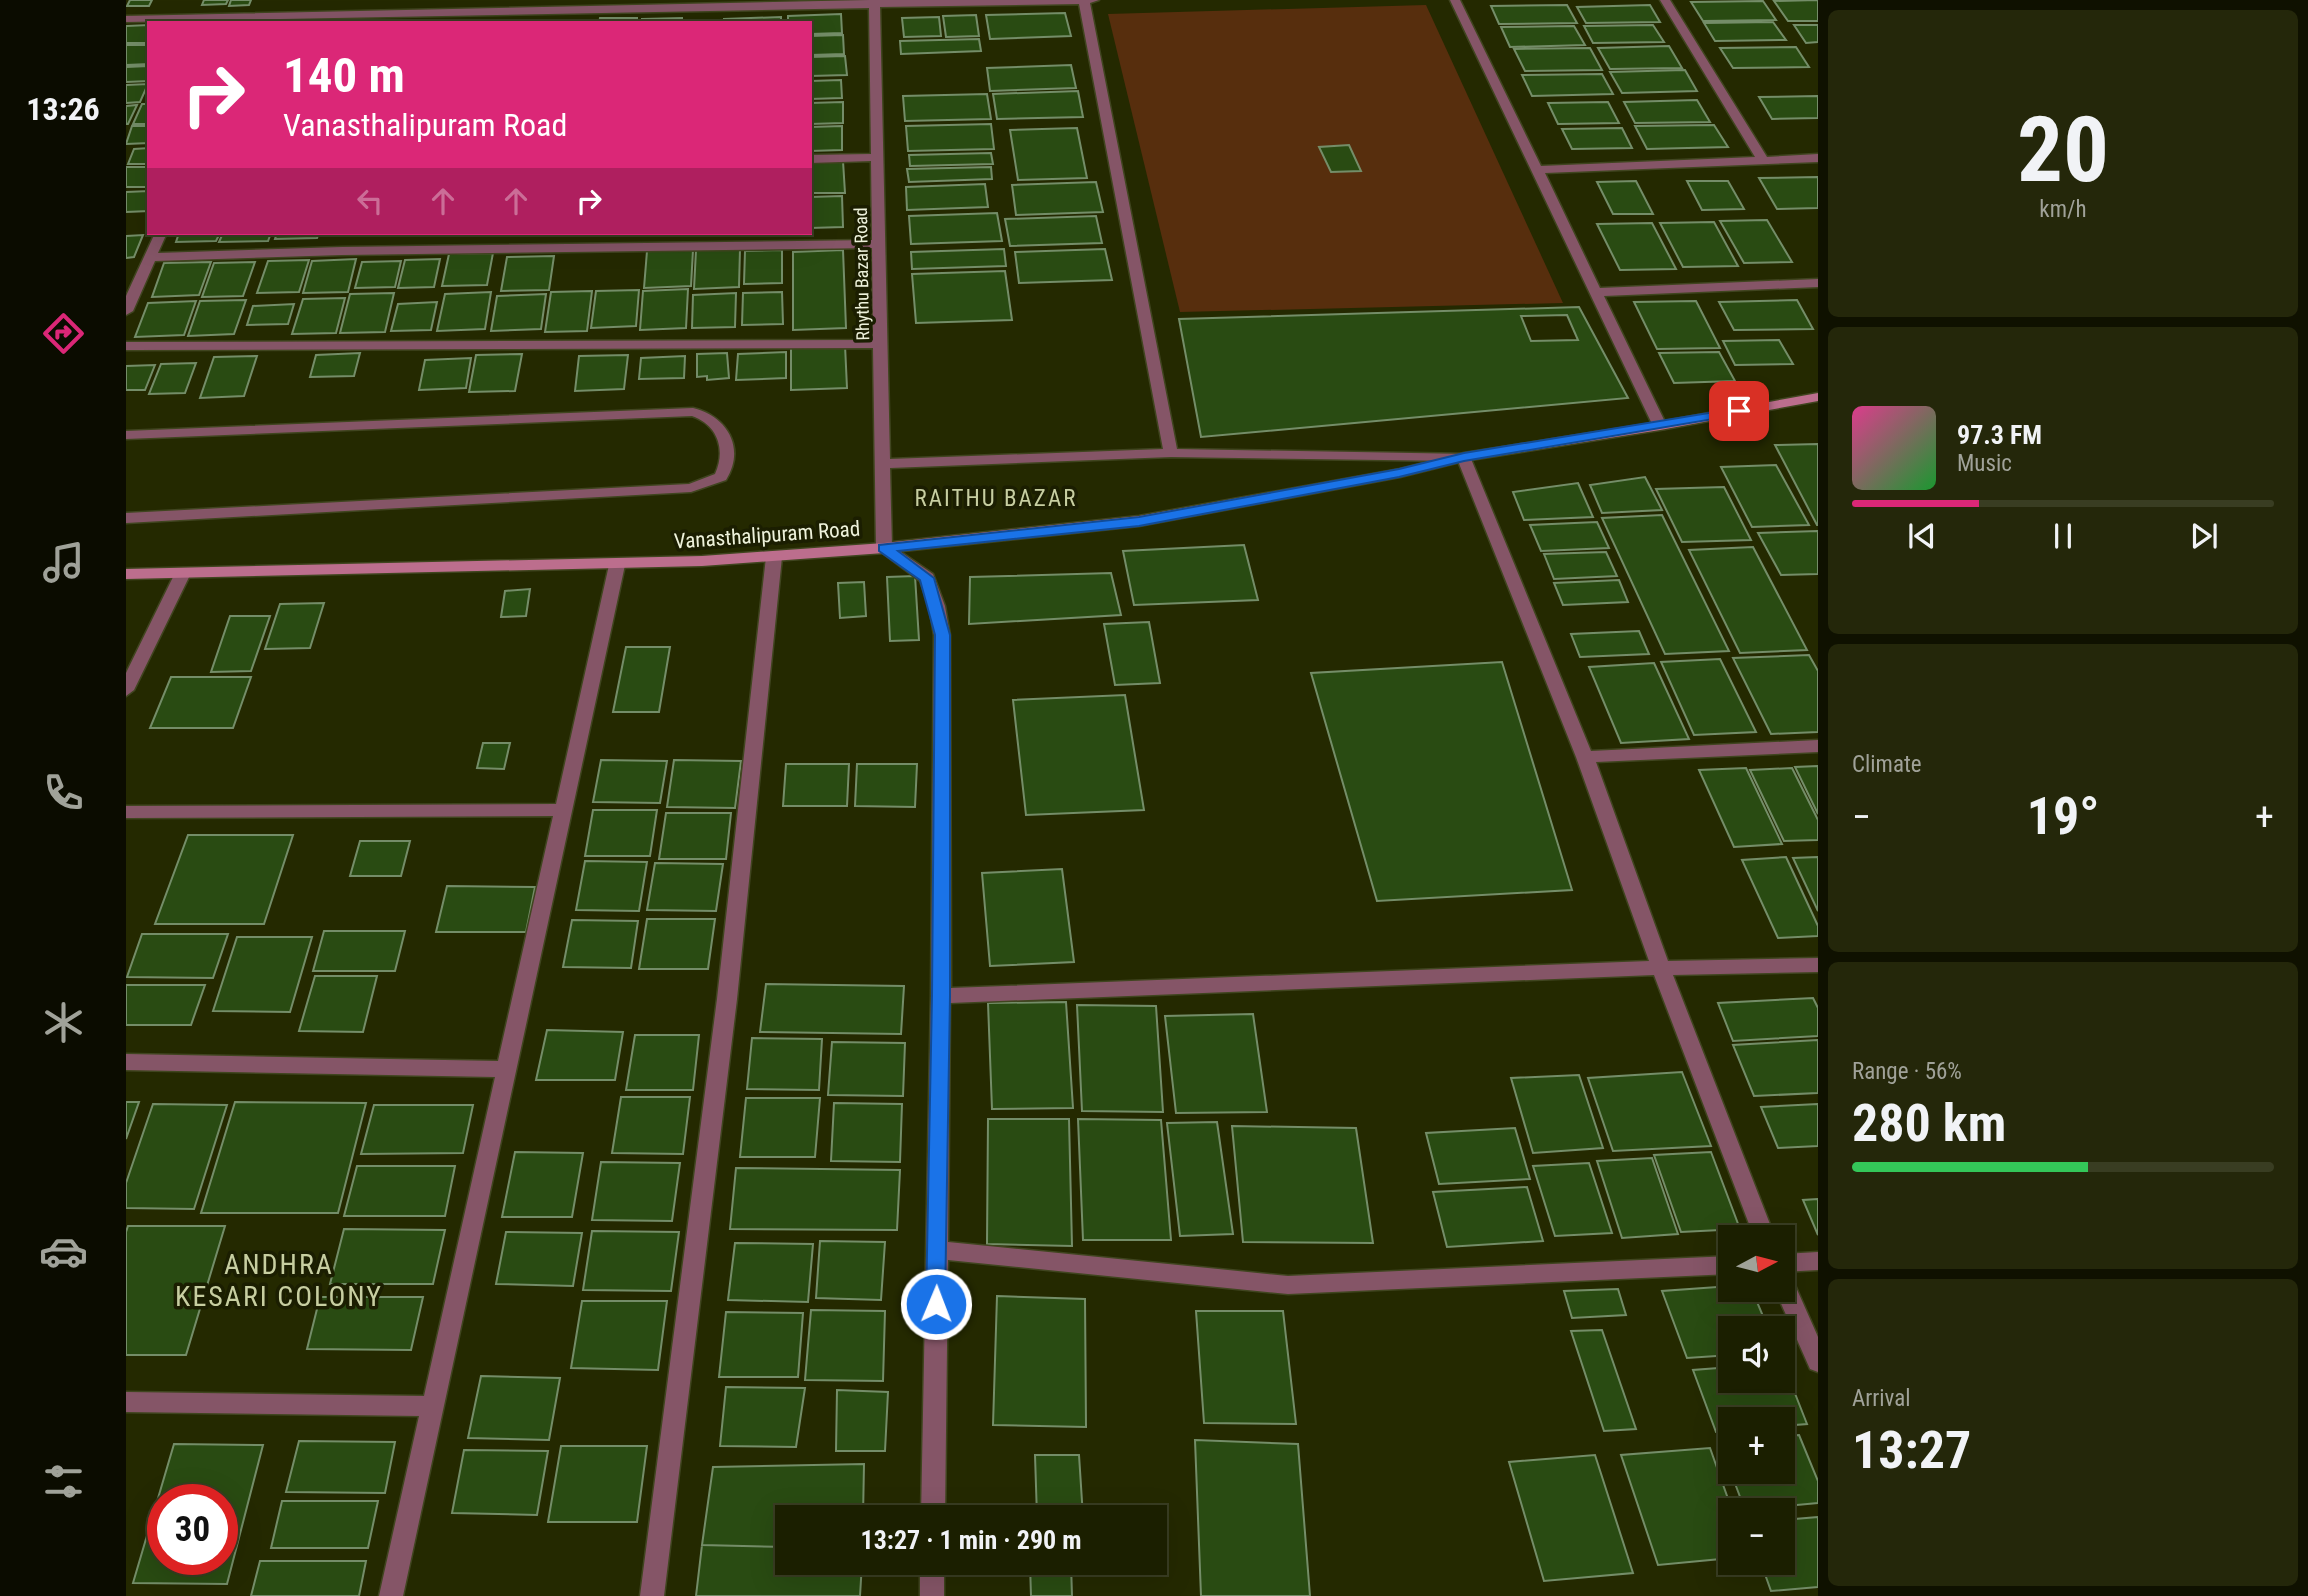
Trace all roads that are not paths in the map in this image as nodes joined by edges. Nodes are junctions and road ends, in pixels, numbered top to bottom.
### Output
1 (336, 0) edge
2 (440, 0) edge
3 (1084, 0) edge
4 (1094, 0) edge
5 (1455, 0) edge
6 (1665, 0) edge
7 (874, 2) edge
8 (700, 4) edge
9 (547, 5) edge
10 (436, 13) junction
11 (330, 15) junction
12 (126, 19) edge
13 (256, 20) edge
14 (877, 157) junction
15 (1818, 158) edge
16 (812, 159) edge
17 (1763, 159) junction
18 (1536, 170) junction
19 (160, 235) edge
20 (879, 244) junction
21 (150, 257) junction
22 (1818, 283) edge
23 (1597, 292) junction
24 (126, 311) edge
25 (880, 344) junction
26 (126, 346) edge
27 (1818, 397) edge
28 (1660, 426) junction
29 (126, 435) edge
30 (1171, 453) junction
31 (1464, 457) junction
32 (883, 464) junction
33 (126, 518) edge
34 (884, 548) junction
35 (774, 557) junction
36 (617, 565) junction
37 (183, 573) junction
38 (126, 574) edge
39 (126, 690) edge
40 (1818, 746) edge
41 (1585, 757) junction
42 (563, 810) junction
43 (126, 812) edge
44 (1818, 965) edge
45 (1661, 968) junction
46 (941, 996) junction
47 (126, 1062) edge
48 (506, 1069) junction
49 (1760, 1225) edge
50 (936, 1251) junction
51 (1818, 1261) edge
52 (1796, 1262) edge
53 (1718, 1266) edge
54 (1791, 1302) edge
55 (1818, 1362) edge
56 (126, 1402) edge
57 (433, 1406) junction
58 (933, 1505) edge
59 (932, 1575) edge
60 (391, 1596) edge
61 (652, 1596) edge
62 (932, 1596) edge

1 - 11 street
2 - 10 street
3 - 4 street
3 - 7 street
3 - 30 street
5 - 18 street
6 - 17 street
7 - 8 street
7 - 14 street, Rhythu Bazar Road
8 - 9 street
9 - 10 street
10 - 11 street
11 - 13 street
12 - 13 street
14 - 16 street
14 - 20 street, Rhythu Bazar Road
15 - 17 street
17 - 18 street
18 - 23 street
19 - 21 street
20 - 21 street
20 - 25 street, Rhythu Bazar Road
21 - 24 street
22 - 23 street
23 - 28 street
25 - 26 street
25 - 32 street, Rhythu Bazar Road
27 - 28 street, Vanasthalipuram Road
28 - 31 street, Vanasthalipuram Road
29 - 33 street
30 - 31 street
30 - 32 street
31 - 34 street, Vanasthalipuram Road
31 - 41 street
32 - 34 street, Rhythu Bazar Road
34 - 35 street, Vanasthalipuram Road
34 - 46 street
35 - 36 street, Vanasthalipuram Road
35 - 61 street
36 - 37 street, Vanasthalipuram Road
36 - 42 street
37 - 38 street, Vanasthalipuram Road
37 - 39 street
40 - 41 street
41 - 45 street
42 - 43 street
42 - 48 street
44 - 45 street
45 - 46 street
45 - 49 street
46 - 50 street
47 - 48 street
48 - 57 street
50 - 53 street
50 - 58 street
51 - 52 street
54 - 55 street
56 - 57 street
57 - 60 street
59 - 62 street

